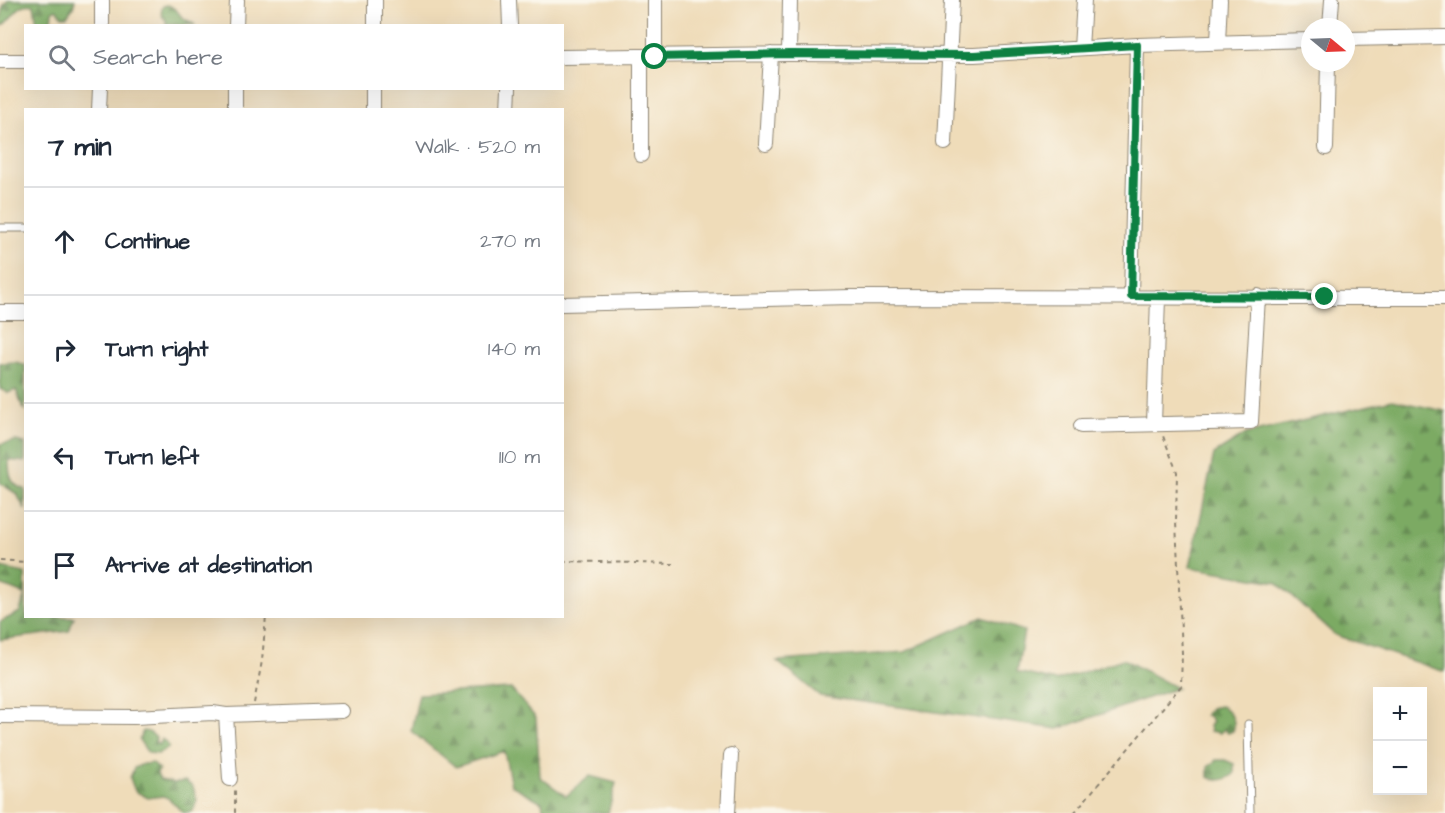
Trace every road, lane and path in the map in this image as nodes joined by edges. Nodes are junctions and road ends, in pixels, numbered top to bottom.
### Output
1 (102, 0) edge
2 (237, 0) edge
3 (375, 0) edge
4 (509, 0) edge
5 (655, 0) edge
6 (790, 0) edge
7 (952, 0) edge
8 (1084, 0) edge
9 (1220, 0) edge
10 (1332, 0) edge
11 (1331, 18) edge
12 (102, 24) edge
13 (237, 24) edge
14 (375, 24) edge
15 (510, 24) edge
16 (1445, 37) edge
17 (1355, 39) edge
18 (1301, 40) edge
19 (1218, 42) junction
20 (1137, 45) junction
21 (1082, 48) junction
22 (771, 54) junction
23 (789, 54) junction
24 (950, 55) junction
25 (564, 57) edge
26 (648, 57) junction
27 (0, 61) edge
28 (24, 61) edge
29 (1329, 72) edge
30 (100, 90) edge
31 (235, 90) edge
32 (373, 90) edge
33 (509, 90) edge
34 (99, 108) edge
35 (235, 108) edge
36 (373, 108) edge
37 (508, 108) edge
38 (945, 143) dead end
39 (766, 144) dead end
40 (1326, 148) dead end
41 (640, 155) dead end
42 (0, 228) edge
43 (24, 228) edge
44 (1131, 296) junction
45 (1258, 296) junction
46 (1158, 297) junction
47 (1445, 298) edge
48 (564, 304) edge
49 (0, 312) edge
50 (24, 312) edge
51 (1154, 424) junction
52 (1081, 426) dead end
53 (0, 560) edge
54 (564, 561) edge
55 (24, 562) edge
56 (673, 564) dead end
57 (266, 618) edge
58 (342, 711) dead end
59 (251, 714) junction
60 (0, 716) edge
61 (226, 716) junction
62 (1248, 724) dead end
63 (731, 755) dead end
64 (230, 779) joint
65 (235, 813) edge
66 (728, 813) edge
67 (1074, 813) edge
68 (1250, 813) edge

1 - 12 street
2 - 13 street
3 - 14 street
4 - 15 street
5 - 26 street
6 - 23 street
7 - 24 street
8 - 21 street
9 - 19 street
10 - 11 street
16 - 17 street
18 - 19 street
19 - 20 street
20 - 21 street
20 - 44 street
21 - 24 street
22 - 23 street
22 - 26 street
22 - 39 street
23 - 24 street
24 - 38 street
25 - 26 street
26 - 41 street
27 - 28 street
29 - 40 street
30 - 34 street
31 - 35 street
32 - 36 street
33 - 37 street
42 - 43 lane
44 - 46 street
44 - 48 street
45 - 46 street
45 - 47 street
45 - 51 street
46 - 51 street
49 - 50 street
51 - 52 street
51 - 67 path
53 - 55 path
54 - 56 path
57 - 59 path
58 - 59 street
59 - 61 street
60 - 61 street
61 - 64 street
62 - 68 lane
63 - 66 street
64 - 65 path

